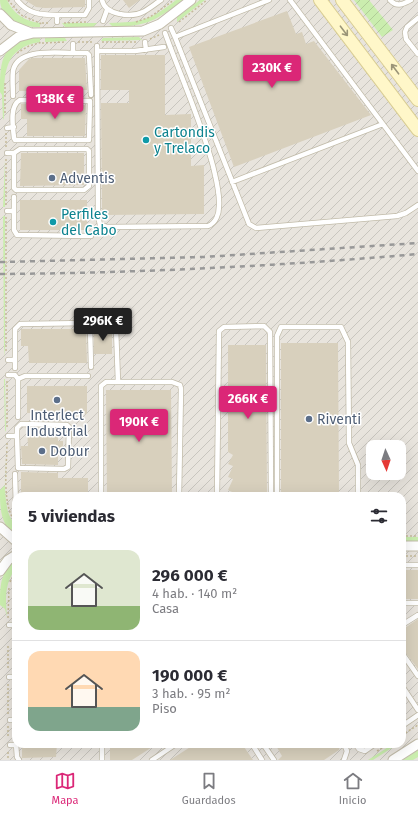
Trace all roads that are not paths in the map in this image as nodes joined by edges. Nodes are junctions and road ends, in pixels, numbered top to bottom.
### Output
1 (17, 0) edge
2 (89, 0) edge
3 (102, 0) edge
4 (161, 0) edge
5 (191, 0) edge
6 (269, 0) edge
7 (290, 0) edge
8 (320, 0) edge
9 (342, 0) edge
10 (390, 0) edge
11 (411, 0) edge
12 (107, 10) junction
13 (0, 14) edge
14 (57, 15) junction
15 (418, 18) edge
16 (103, 21) dead end
17 (60, 22) road end
18 (172, 28) dead end
19 (33, 33) junction
20 (165, 33) dead end
21 (175, 37) junction
22 (144, 42) dead end
23 (73, 44) dead end
24 (164, 47) dead end
25 (0, 50) edge
26 (146, 50) junction
27 (73, 53) junction
28 (418, 54) edge
29 (90, 95) dead end
30 (13, 96) dead end
31 (418, 100) edge
32 (383, 124) junction
33 (6, 128) road end
34 (14, 128) junction
35 (418, 130) edge
36 (7, 153) dead end
37 (14, 153) junction
38 (418, 171) edge
39 (232, 182) junction
40 (14, 197) dead end
41 (418, 205) edge
42 (6, 210) road end
43 (14, 211) junction
44 (91, 236) dead end
45 (99, 325) dead end
46 (7, 360) road end
47 (15, 360) junction
48 (91, 367) dead end
49 (15, 368) dead end
50 (7, 375) road end
51 (88, 376) dead end
52 (18, 379) junction
53 (118, 382) junction
54 (18, 417) dead end
55 (17, 436) junction
56 (7, 438) road end
57 (15, 474) dead end
58 (16, 492) edge
59 (101, 492) edge
60 (179, 492) edge
61 (217, 492) edge
62 (271, 492) edge
63 (277, 492) edge
64 (358, 492) edge
65 (0, 527) edge
66 (12, 537) edge
67 (406, 546) edge
68 (418, 546) edge
69 (12, 558) edge
70 (406, 565) edge
71 (418, 565) edge
72 (0, 571) edge
73 (406, 603) edge
74 (418, 603) edge
75 (12, 615) edge
76 (418, 615) edge
77 (406, 622) edge
78 (12, 630) edge
79 (406, 659) edge
80 (418, 676) edge
81 (406, 692) edge
82 (418, 710) edge
83 (418, 715) edge
84 (406, 723) edge
85 (418, 744) edge
86 (16, 748) edge
87 (102, 748) edge
88 (170, 748) edge
89 (254, 748) edge
90 (266, 748) edge
91 (346, 748) edge
92 (358, 748) edge
93 (369, 748) edge
94 (19, 760) edge
95 (102, 760) edge
96 (152, 760) edge
97 (262, 760) edge
98 (274, 760) edge
99 (344, 760) edge
100 (393, 760) edge

1 - 14 lane
2 - 14 lane
3 - 12 lane
4 - 12 lane
5 - 19 street
6 - 21 lane
7 - 32 lane
8 -> 35 main road
31 -> 9 main road
10 - 11 lane
12 - 16 lane
13 - 19 street
14 - 17 lane
15 - 28 lane
18 - 21 lane
19 - 25 street
20 - 26 lane
21 - 39 lane
22 - 26 lane
23 - 27 lane
24 - 26 lane
27 - 29 lane
27 - 30 lane
32 - 38 lane
32 - 39 lane
33 - 34 lane
34 - 34 lane
36 - 37 lane
37 - 37 lane
39 - 41 lane
40 - 43 lane
42 - 43 lane
43 - 44 lane
45 - 53 lane
46 - 47 lane
47 - 48 lane
47 - 49 lane
50 - 52 lane
51 - 52 lane
52 - 54 lane
53 - 59 lane
53 - 60 lane
55 - 55 lane
55 - 56 lane
57 - 58 lane
61 - 62 lane
63 - 64 lane
65 - 66 street
67 - 68 street
69 - 72 street
70 - 71 lane
73 - 74 lane
75 - 78 lane
76 - 77 lane
79 - 80 lane
81 - 82 lane
83 - 84 lane
85 - 100 street
86 - 94 lane
87 - 95 lane
88 - 96 lane
89 - 97 lane
90 - 98 lane
91 - 99 lane
92 - 93 lane

